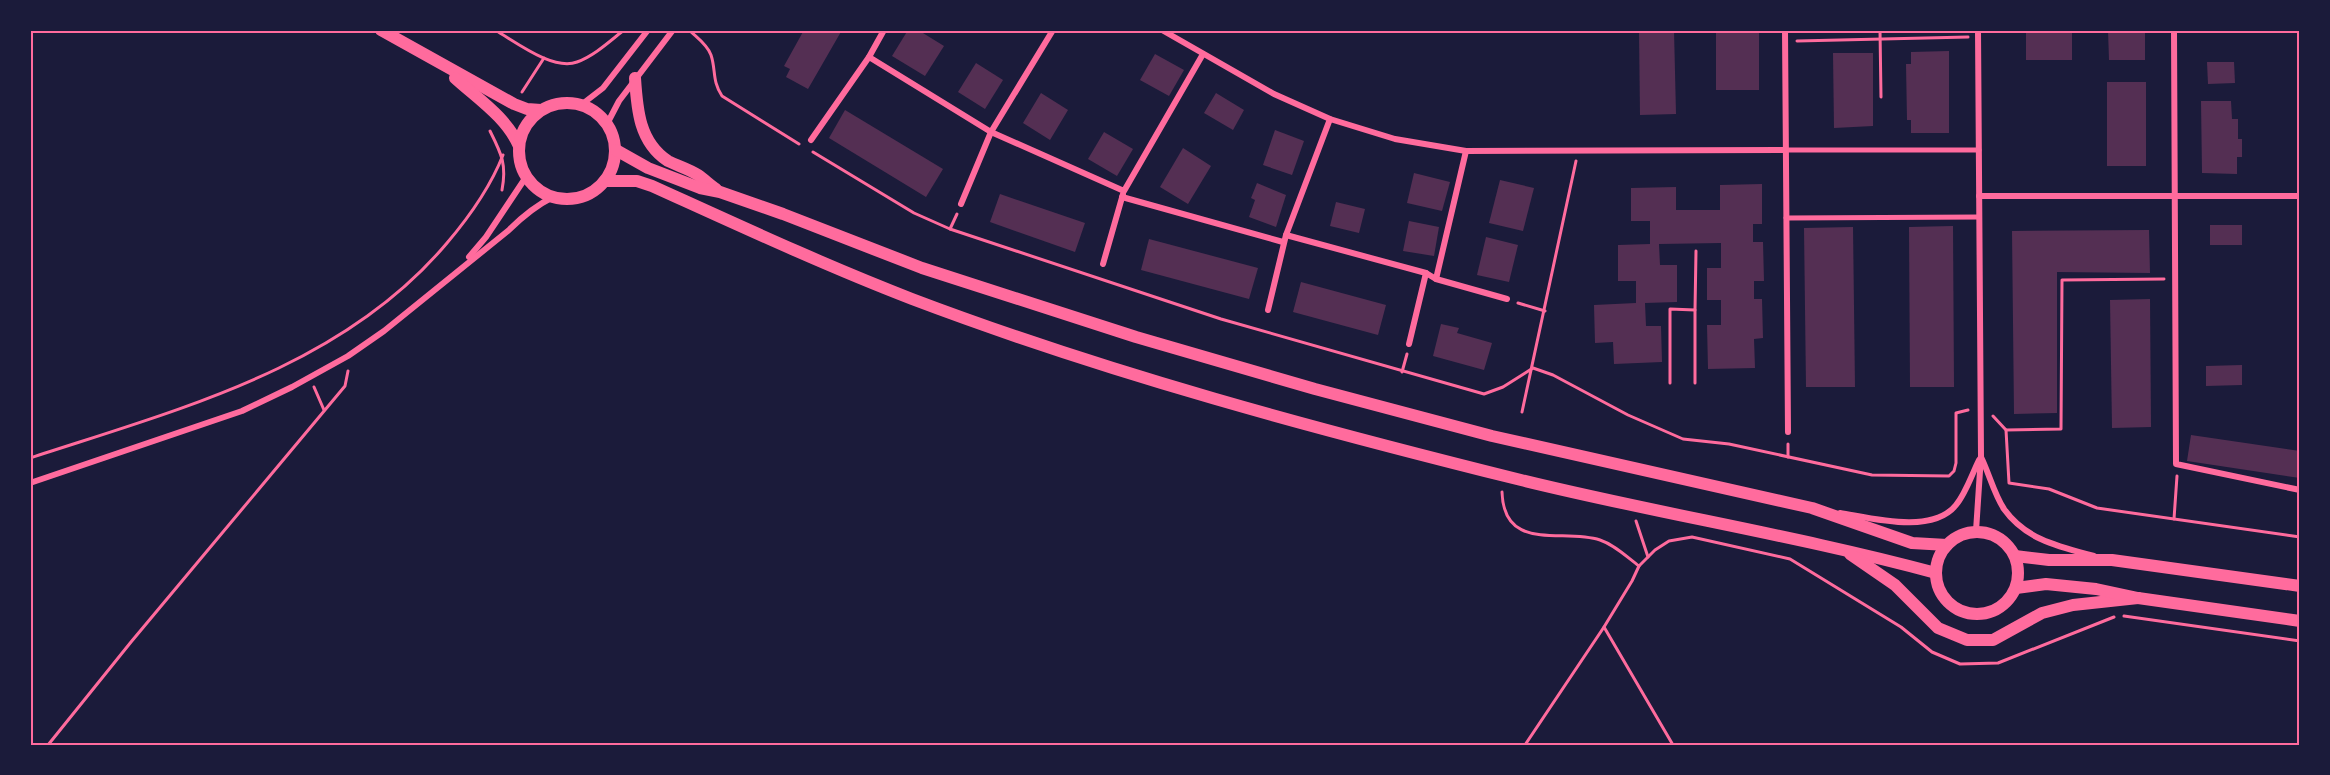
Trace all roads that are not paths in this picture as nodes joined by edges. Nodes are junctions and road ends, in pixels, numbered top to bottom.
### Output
1 (381, 30) edge
2 (648, 30) edge
3 (673, 30) edge
4 (884, 30) edge
5 (1053, 30) edge
6 (1162, 30) edge
7 (1785, 30) edge
8 (2174, 30) edge
9 (1978, 33) edge
10 (1203, 54) junction
11 (869, 57) junction
12 (438, 64) junction
13 (635, 78) junction
14 (581, 105) junction
15 (541, 110) junction
16 (1330, 119) junction
17 (607, 124) junction
18 (991, 132) junction
19 (812, 140) dead end
20 (519, 146) junction
21 (615, 150) junction
22 (1785, 150) junction
23 (1979, 150) junction
24 (1466, 152) junction
25 (526, 177) junction
26 (605, 181) junction
27 (720, 192) junction
28 (1123, 194) junction
29 (1979, 196) junction
30 (2174, 196) junction
31 (2300, 196) edge
32 (553, 197) junction
33 (961, 204) dead end
34 (1979, 217) junction
35 (1786, 218) junction
36 (1286, 235) junction
37 (1283, 242) junction
38 (1103, 264) dead end
39 (463, 266) junction
40 (1426, 273) junction
41 (1436, 279) junction
42 (1507, 299) road end
43 (1268, 310) dead end
44 (1409, 344) road end
45 (1788, 432) dead end
46 (1981, 456) junction
47 (30, 483) edge
48 (2300, 490) edge
49 (1812, 508) junction
50 (1976, 531) junction
51 (1947, 545) junction
52 (1845, 550) junction
53 (2016, 556) junction
54 (2112, 560) junction
55 (1936, 573) junction
56 (2300, 586) edge
57 (2016, 588) junction
58 (2138, 598) junction
59 (2300, 621) edge

1 - 12 main road
2 - 14 street
3 - 13 street
4 - 11 street
5 - 18 street
6 - 10 street
7 - 22 street
8 - 30 street
9 - 23 street
10 - 16 street
10 - 28 street
11 - 18 street
11 - 19 street
12 - 15 main road
12 - 20 main road
13 - 17 street
13 - 27 main road
14 - 15 main road
14 - 17 main road
15 - 20 main road
16 - 24 street
16 - 36 street
17 - 21 main road
18 - 28 street
18 - 33 street
20 - 25 main road
21 - 26 main road
21 - 27 main road
22 - 23 street
22 - 24 street
22 - 35 street
23 - 29 street
24 - 41 street
25 - 32 main road
25 - 39 street
26 - 32 main road
26 - 52 main road
27 - 49 main road
28 - 37 street
28 - 38 street
29 - 30 street
29 - 34 street
30 - 31 street
30 - 48 street
32 - 39 street
34 - 35 street
34 - 46 street
35 - 45 street
36 - 37 street
36 - 40 street
37 - 43 street
39 - 47 street
40 - 41 street
40 - 44 street
41 - 42 street
46 - 49 street
46 - 50 street
46 - 54 street
49 - 51 main road
50 - 51 main road
50 - 53 main road
51 - 55 main road
52 - 55 main road
52 - 58 main road
53 - 54 main road
53 - 57 main road
54 - 56 main road
55 - 57 main road
57 - 58 main road
58 - 59 main road

